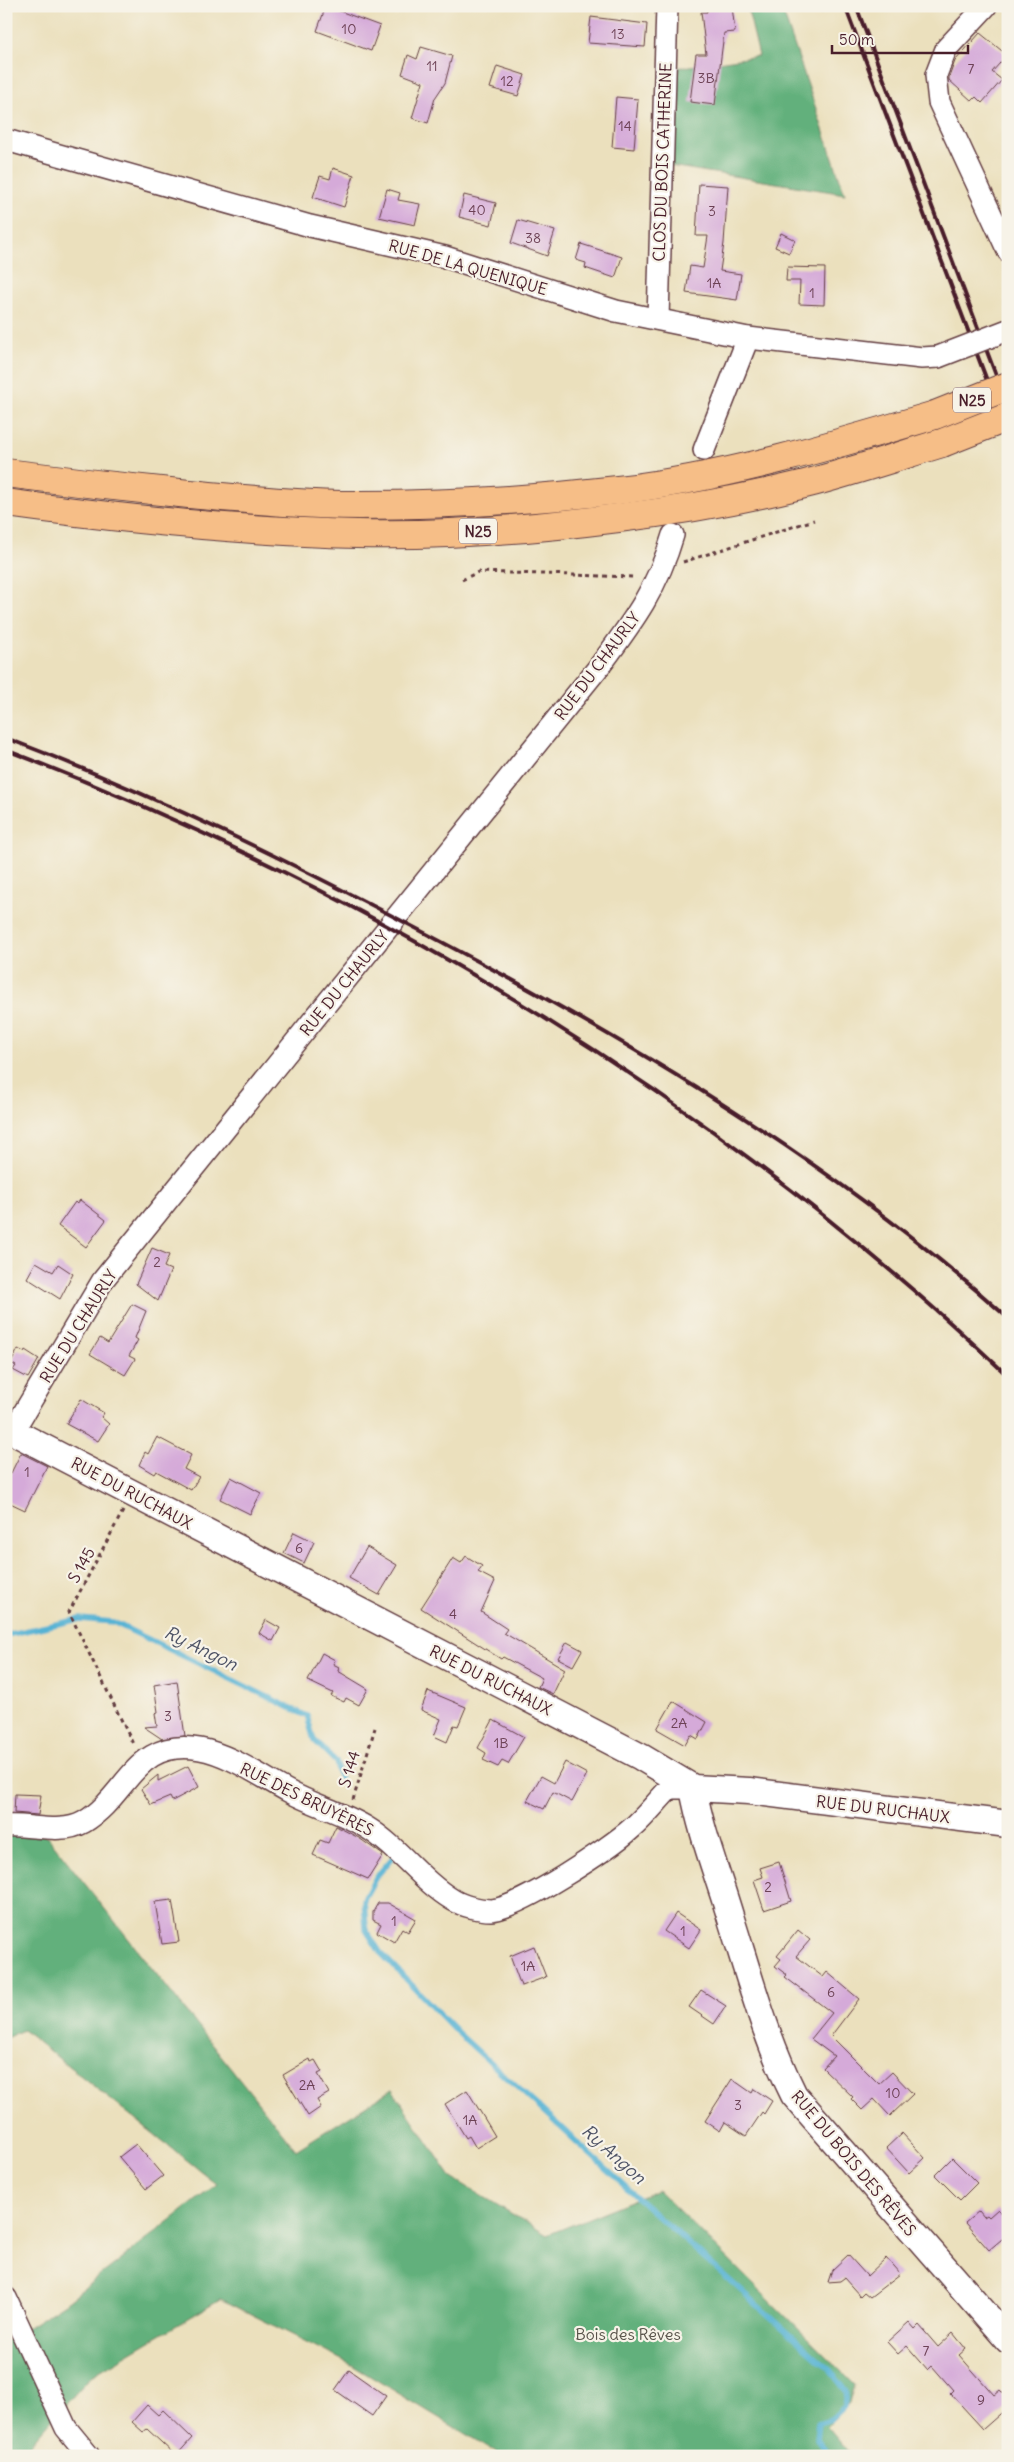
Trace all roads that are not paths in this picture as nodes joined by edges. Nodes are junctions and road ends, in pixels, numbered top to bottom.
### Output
1 (666, 6) edge
2 (986, 6) edge
3 (6, 140) edge
4 (1008, 251) edge
5 (658, 319) junction
6 (1008, 330) edge
7 (748, 338) junction
8 (1008, 386) edge
9 (1008, 417) edge
10 (704, 450) dead end
11 (6, 473) edge
12 (6, 503) edge
13 (673, 535) dead end
14 (10, 1430) edge
15 (693, 1788) junction
16 (1008, 1824) edge
17 (6, 1826) edge
18 (6, 2298) edge
19 (1008, 2340) edge
20 (89, 2456) edge

1 - 5 street, CLOS DU BOIS CATHERINE
2 - 4 street
3 - 5 street, RUE DE LA QUENIQUE
5 - 7 street, RUE DE LA QUENIQUE
6 - 7 street, RUE DE LA QUENIQUE, bridge
7 - 10 street
8 - 11 highway, N25, bridge
9 - 12 highway, N25, bridge
13 - 14 street, RUE DU CHAURLY
14 - 15 street, RUE DU RUCHAUX
15 - 16 street, RUE DU RUCHAUX
15 - 17 street, RUE DES BRUYÈRES
15 - 19 street, RUE DU BOIS DES RÊVES
18 - 20 street

